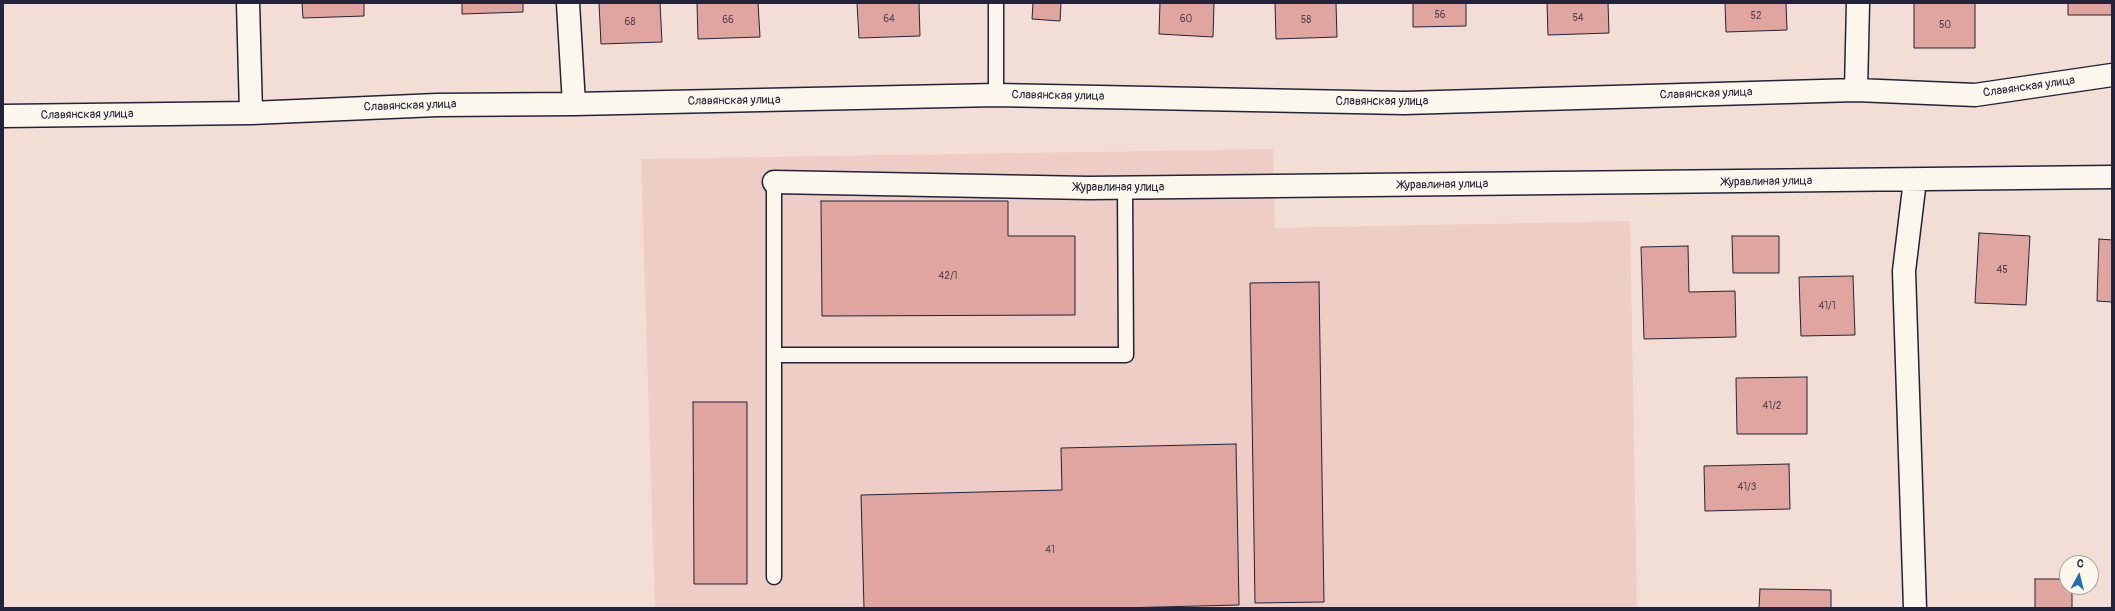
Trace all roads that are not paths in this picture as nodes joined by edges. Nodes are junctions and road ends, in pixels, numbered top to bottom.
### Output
1 (248, 3) edge
2 (568, 3) edge
3 (996, 3) edge
4 (1858, 3) edge
5 (2112, 75) edge
6 (1856, 90) junction
7 (996, 95) junction
8 (574, 104) junction
9 (251, 113) junction
10 (3, 116) edge
11 (2112, 177) edge
12 (1915, 180) junction
13 (774, 182) joint
14 (1125, 188) junction
15 (774, 355) junction
16 (774, 577) dead end
17 (1914, 608) edge

1 - 9 street
2 - 8 street
3 - 7 lane
4 - 6 street
5 - 6 street, Славянская улица
6 - 7 street, Славянская улица
7 - 8 street, Славянская улица
8 - 9 street, Славянская улица
9 - 10 street, Славянская улица
11 - 12 street, Журавлиная улица
12 - 14 street, Журавлиная улица
12 - 17 street
13 - 14 street, Журавлиная улица
13 - 15 lane
14 - 15 lane
15 - 16 lane

